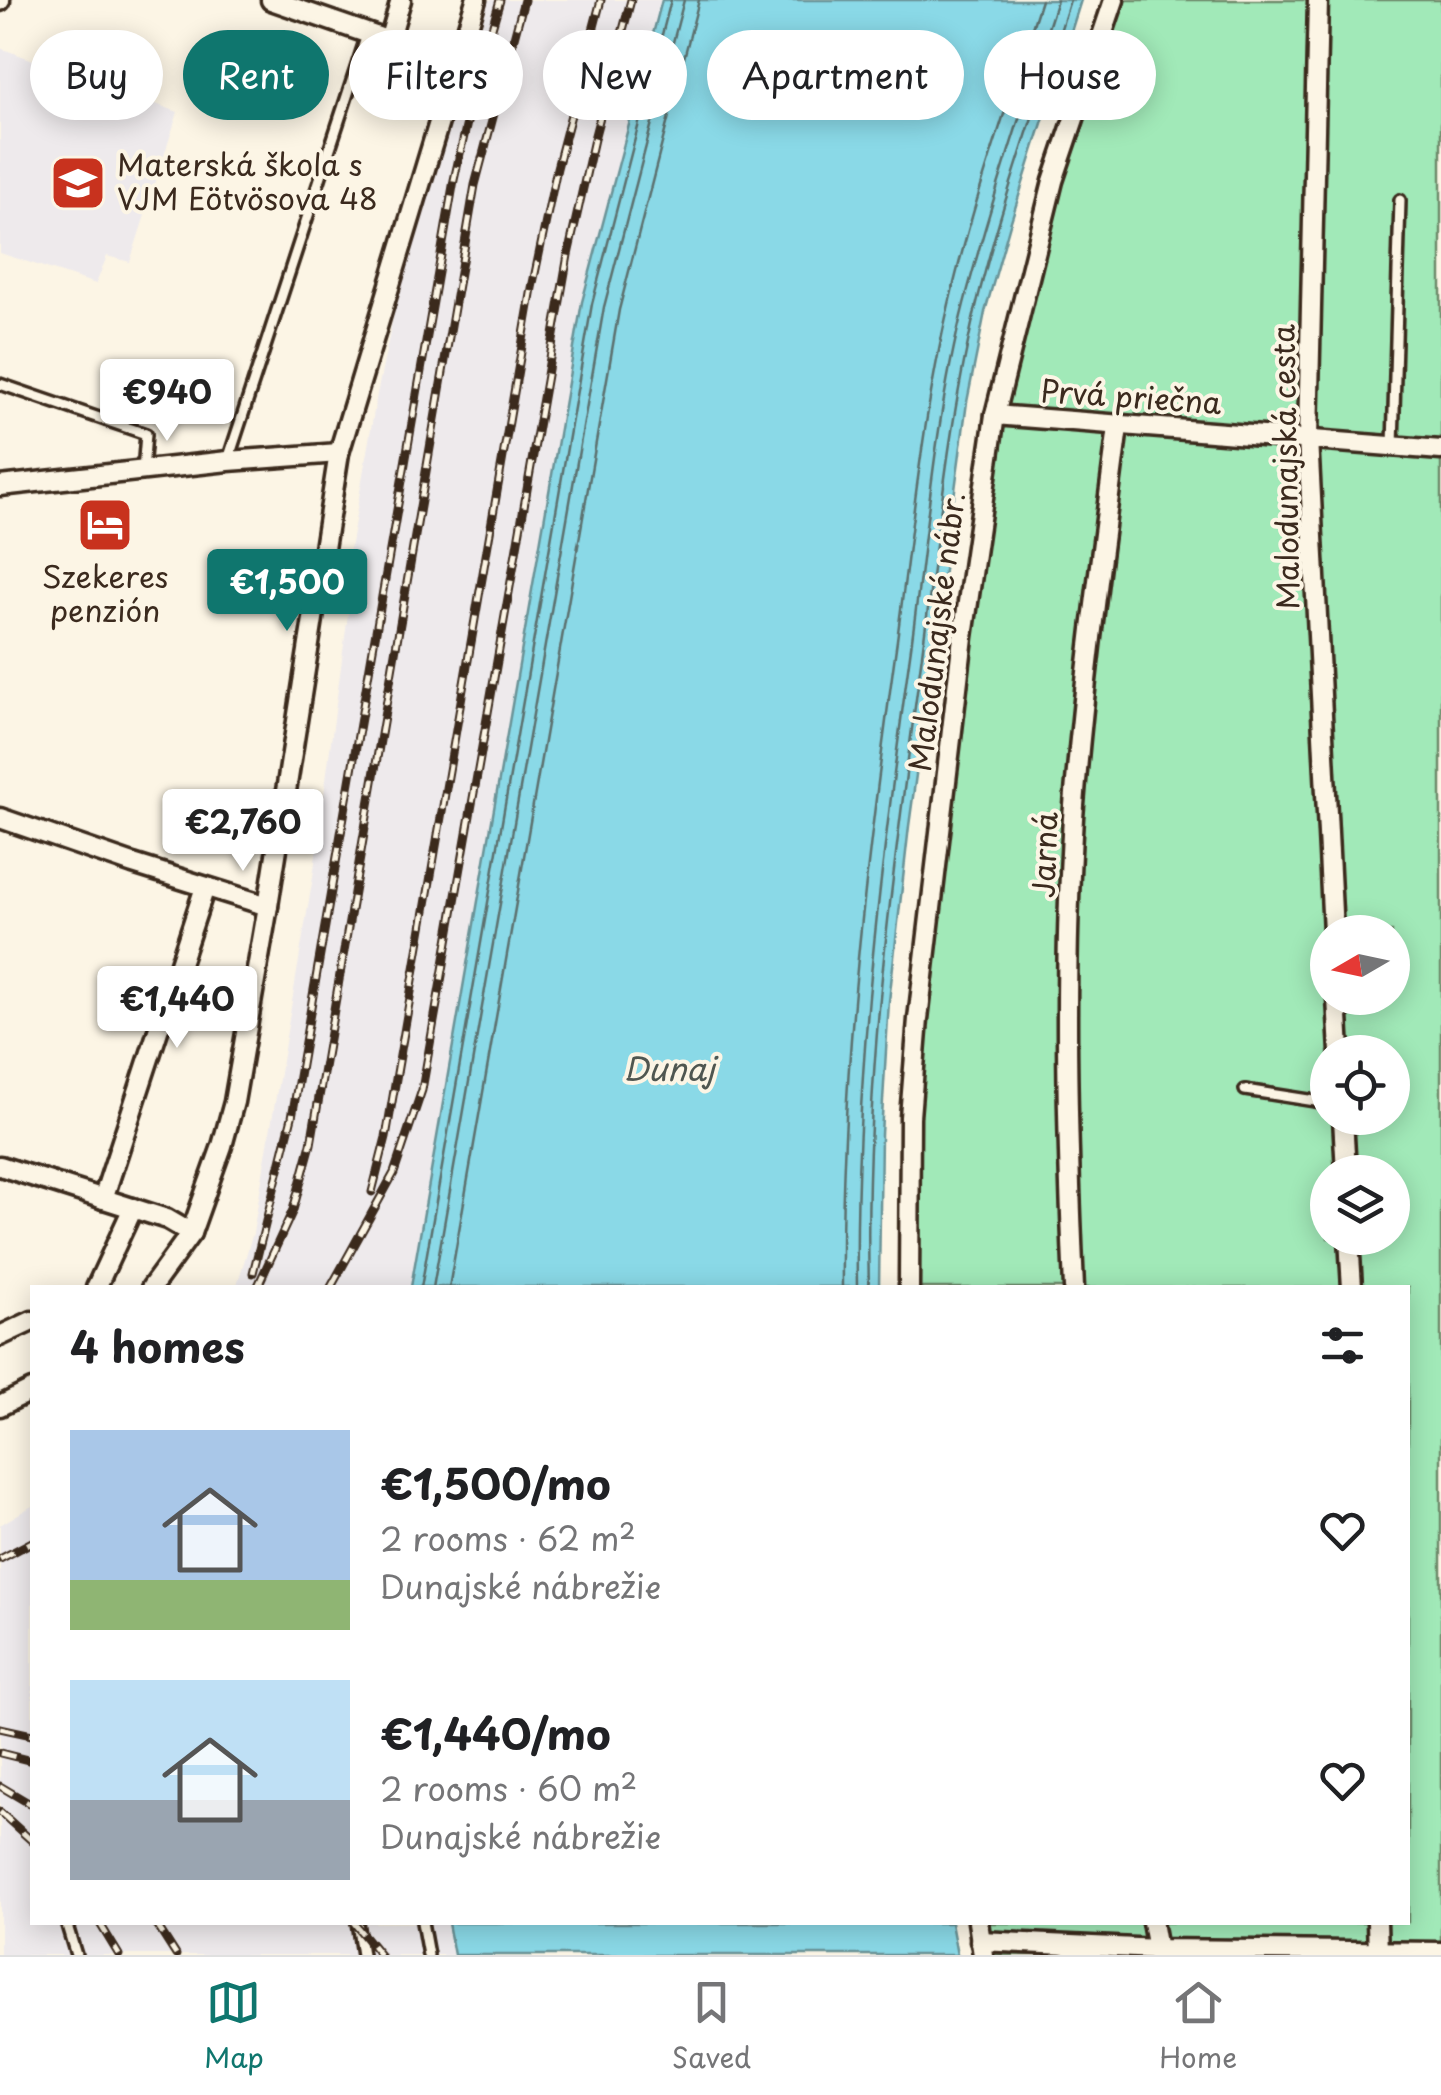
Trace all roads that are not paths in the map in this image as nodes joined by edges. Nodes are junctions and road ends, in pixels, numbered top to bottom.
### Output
1 (272, 0) edge
2 (401, 0) edge
3 (476, 0) edge
4 (1114, 0) edge
5 (1318, 0) edge
6 (351, 30) edge
7 (392, 30) edge
8 (467, 30) edge
9 (349, 91) edge
10 (439, 120) edge
11 (1400, 200) dead end
12 (0, 384) edge
13 (995, 414) junction
14 (1118, 427) junction
15 (1308, 438) junction
16 (1393, 446) junction
17 (1441, 450) edge
18 (339, 453) junction
19 (228, 461) junction
20 (143, 470) junction
21 (0, 486) edge
22 (0, 818) edge
23 (205, 888) junction
24 (268, 906) junction
25 (1333, 915) edge
26 (1245, 1090) dead end
27 (1310, 1099) edge
28 (0, 1166) edge
29 (103, 1199) junction
30 (133, 1208) junction
31 (191, 1233) junction
32 (1351, 1255) edge
33 (97, 1285) edge
34 (153, 1285) edge
35 (908, 1285) edge
36 (1074, 1285) edge
37 (1352, 1285) edge
38 (30, 1322) edge
39 (0, 1336) edge
40 (30, 1391) edge
41 (0, 1406) edge
42 (67, 1925) edge
43 (357, 1925) edge
44 (423, 1925) edge
45 (1153, 1925) edge
46 (1377, 1925) edge
47 (980, 1940) edge
48 (1158, 1952) edge
49 (1378, 1952) junction
50 (1441, 1952) edge
51 (76, 1955) edge
52 (362, 1955) edge
53 (428, 1955) edge

1 - 6 street
2 - 7 street
3 - 8 street
4 - 13 street, Malodunajské nábr.
5 - 15 street, Malodunajská cesta
9 - 19 lane
10 - 18 street
11 - 16 lane
12 - 20 lane
13 - 14 street, Prvá priečna
13 - 35 street, Malodunajské nábr.
14 - 15 street, Prvá priečna
14 - 36 street, Jarná
15 - 16 street, Prvá priečna
15 - 25 street, Malodunajská cesta
16 - 17 street, Prvá priečna
18 - 19 street
18 - 24 street
19 - 20 street
20 - 21 street
22 - 23 street
23 - 24 street
23 - 29 street
24 - 31 street
26 - 27 lane
28 - 29 street
29 - 30 street
30 - 31 street
30 - 33 street
31 - 34 street
32 - 37 street
38 - 39 street
40 - 41 street
42 - 51 lane
43 - 52 lane
44 - 53 lane
45 - 48 street
46 - 49 street
47 - 48 street
48 - 49 street
49 - 50 street

